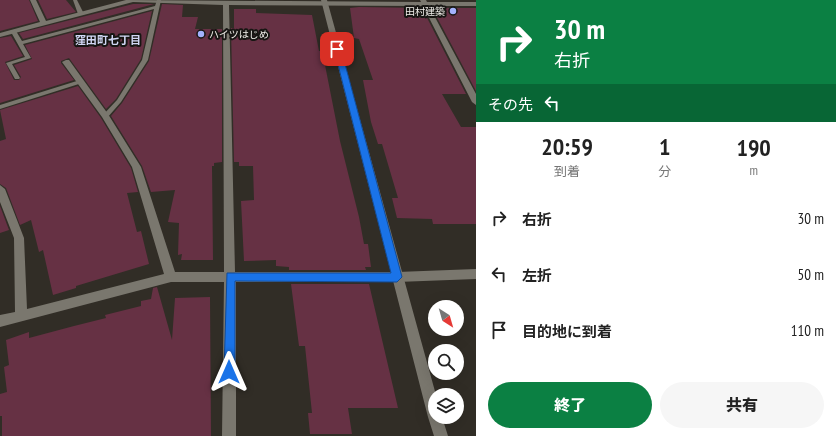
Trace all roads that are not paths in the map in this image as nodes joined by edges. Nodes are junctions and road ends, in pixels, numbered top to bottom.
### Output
1 (33, 0) edge
2 (75, 0) edge
3 (226, 2) edge
4 (325, 2) edge
5 (424, 2) edge
6 (158, 3) edge
7 (476, 4) edge
8 (78, 15) junction
9 (44, 23) junction
10 (83, 26) junction
11 (14, 32) junction
12 (0, 35) edge
13 (20, 43) junction
14 (66, 62) dead end
15 (17, 78) dead end
16 (80, 82) junction
17 (476, 102) edge
18 (0, 107) edge
19 (105, 116) junction
20 (0, 189) edge
21 (476, 274) edge
22 (230, 276) junction
23 (171, 277) junction
24 (397, 277) junction
25 (21, 316) junction
26 (0, 321) edge
27 (428, 390) edge
28 (437, 424) edge
29 (229, 436) edge
30 (441, 436) edge

1 - 9 street
2 - 8 lane
3 - 4 street
3 - 6 street
3 - 22 street
4 - 5 street
4 - 24 street
5 - 7 street
5 - 17 street
6 - 8 street
6 - 10 lane
6 - 19 lane
8 - 9 street
8 - 10 lane
9 - 11 street
10 - 13 lane
11 - 12 street
11 - 13 lane
13 - 15 lane
14 - 16 street
16 - 18 lane
16 - 19 street
19 - 23 street
20 - 25 street
21 - 24 street
22 - 23 street
22 - 24 street
22 - 29 street
23 - 25 street
24 - 27 street
25 - 26 street
28 - 30 street

